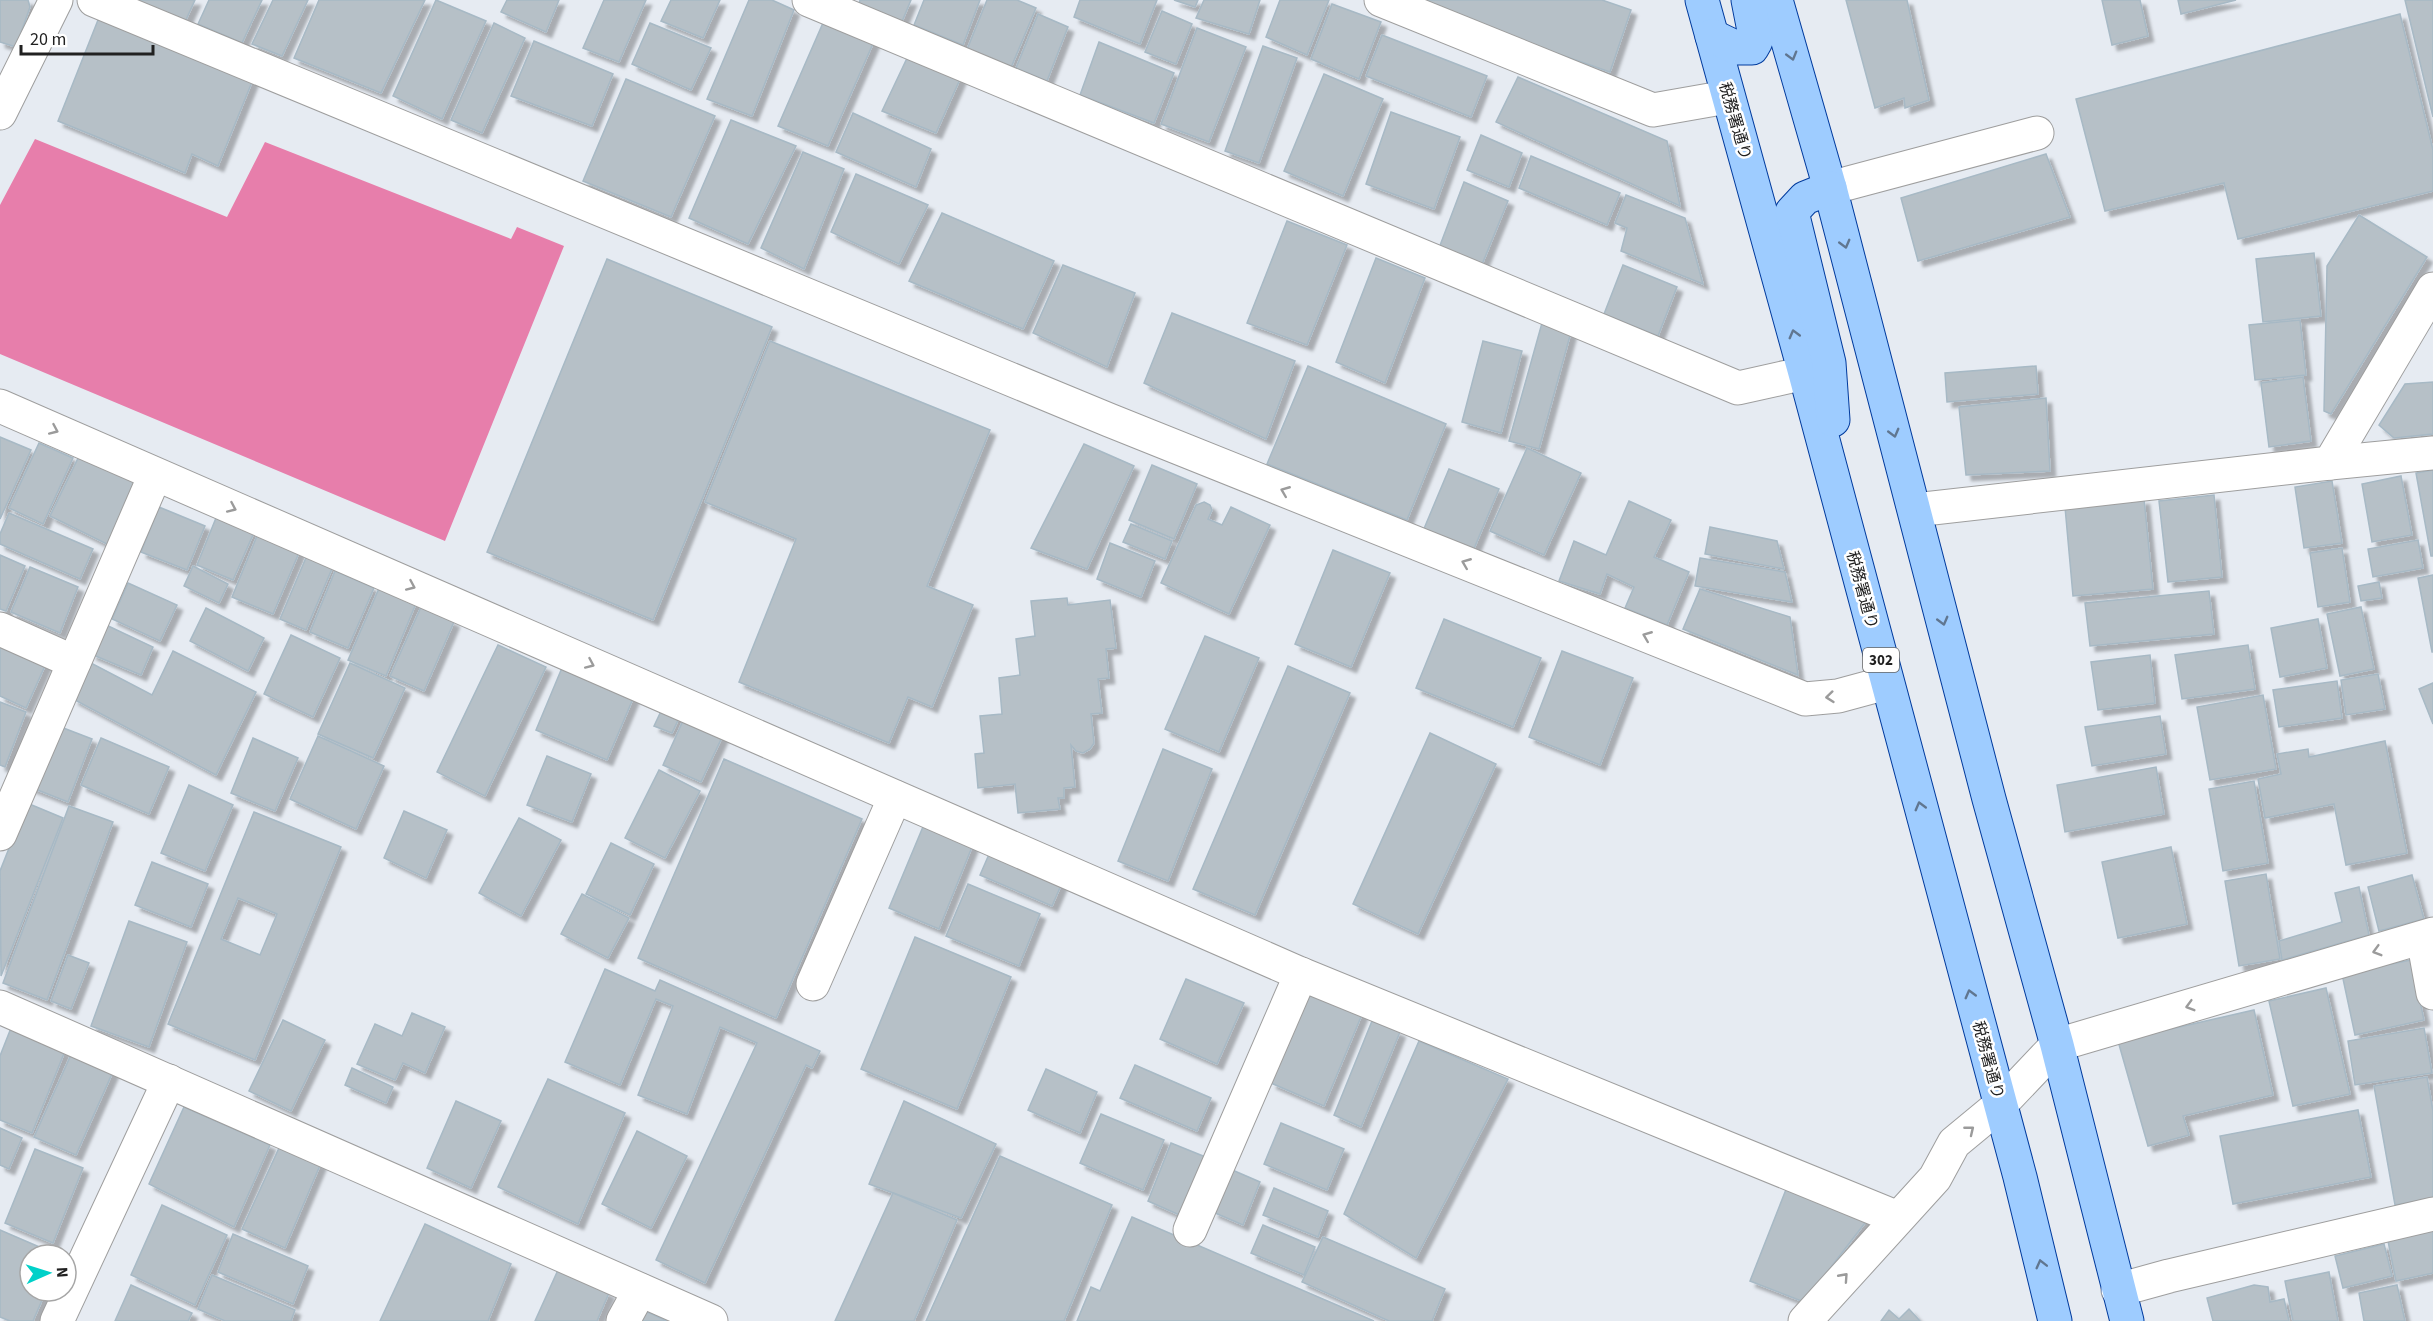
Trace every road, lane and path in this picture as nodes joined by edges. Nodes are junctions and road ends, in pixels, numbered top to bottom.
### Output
1 (56, 0) edge
2 (94, 0) edge
3 (809, 0) edge
4 (1381, 0) edge
5 (1702, 0) edge
6 (1748, 0) edge
7 (1776, 0) edge
8 (1712, 36) junction
9 (1728, 97) junction
10 (0, 114) edge
11 (2037, 133) dead end
12 (1830, 188) junction
13 (2433, 289) edge
14 (1805, 373) junction
15 (0, 406) edge
16 (2433, 453) edge
17 (2330, 463) junction
18 (155, 474) junction
19 (1840, 508) junction
20 (1915, 510) junction
21 (0, 629) edge
22 (74, 662) junction
23 (1886, 683) junction
24 (895, 797) junction
25 (0, 834) edge
26 (2428, 936) edge
27 (1301, 974) junction
28 (813, 984) dead end
29 (2433, 993) edge
30 (0, 1007) edge
31 (2057, 1045) junction
32 (169, 1081) junction
33 (2000, 1105) junction
34 (2433, 1214) edge
35 (1898, 1218) junction
36 (1190, 1230) dead end
37 (640, 1290) junction
38 (2118, 1290) junction
39 (57, 1321) edge
40 (623, 1321) edge
41 (711, 1321) edge
42 (1805, 1321) edge
43 (2055, 1321) edge
44 (2127, 1321) edge

1 - 10 street
23 -> 2 street
3 - 14 street
4 - 9 street
5 - 8 main road, 税務署通り / 302
6 - 8 main road
7 -> 12 main road
8 - 9 main road, 税務署通り / 302
14 -> 9 main road, 税務署通り / 302
11 - 12 street
12 - 19 main road
12 -> 20 main road
13 - 17 street
14 - 19 main road, 税務署通り / 302
15 -> 18 street
16 - 17 street
17 - 20 street
18 - 22 street
18 -> 24 street
19 - 23 main road, 税務署通り / 302
20 -> 31 main road
21 - 22 street
22 - 25 street
33 -> 23 main road, 税務署通り / 302
24 - 27 street
24 - 28 street
26 - 29 street
26 -> 31 street
27 - 35 street
27 - 36 street
30 - 32 street
31 - 33 street
31 - 38 main road
32 - 37 street
32 - 39 street
35 -> 33 street
43 -> 33 main road, 税務署通り / 302
34 - 38 street
42 -> 35 street
37 - 40 street
37 - 41 street
38 - 44 main road

